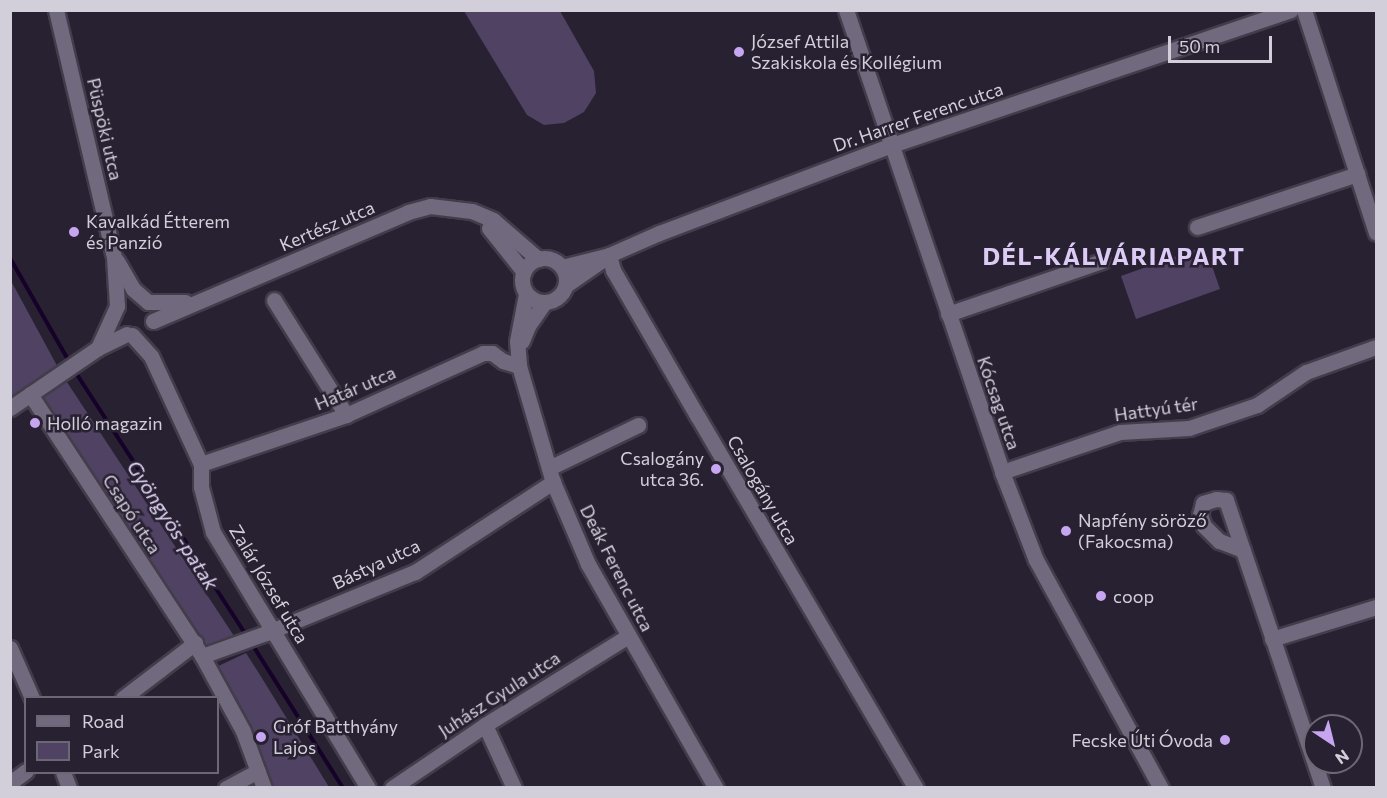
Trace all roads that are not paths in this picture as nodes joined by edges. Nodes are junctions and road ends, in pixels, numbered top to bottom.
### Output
1 (56, 10) edge
2 (846, 10) edge
3 (1291, 10) edge
4 (1304, 10) edge
5 (892, 145) junction
6 (1357, 174) junction
7 (472, 211) junction
8 (1197, 227) dead end
9 (1377, 233) edge
10 (609, 255) junction
11 (114, 257) junction
12 (538, 259) junction
13 (1102, 261) dead end
14 (562, 267) junction
15 (524, 272) junction
16 (566, 285) junction
17 (526, 294) junction
18 (144, 300) junction
19 (200, 300) junction
20 (274, 300) dead end
21 (544, 303) junction
22 (116, 311) junction
23 (948, 314) junction
24 (150, 325) junction
25 (129, 335) junction
26 (1377, 347) edge
27 (98, 348) junction
28 (151, 356) junction
29 (518, 359) junction
30 (30, 394) junction
31 (10, 408) edge
32 (346, 415) junction
33 (638, 425) dead end
34 (201, 464) junction
35 (1002, 472) junction
36 (551, 475) junction
37 (1243, 550) dead end
38 (1377, 607) edge
39 (270, 632) junction
40 (628, 636) junction
41 (1272, 639) junction
42 (10, 648) edge
43 (198, 650) junction
44 (31, 696) edge
45 (126, 696) edge
46 (485, 725) junction
47 (258, 771) junction
48 (24, 772) edge
49 (10, 783) edge
50 (226, 788) edge
51 (264, 788) edge
52 (368, 788) edge
53 (392, 788) edge
54 (514, 788) edge
55 (716, 788) edge
56 (916, 788) edge
57 (1161, 788) edge
58 (1323, 788) edge

1 - 11 street, Püspöki utca
2 - 5 street, Kócsag utca
3 - 5 street, Dr. Harrer Ferenc utca
4 - 6 street
5 - 10 street, Dr. Harrer Ferenc utca
5 - 23 street, Kócsag utca
6 - 8 street
6 - 9 street
7 - 12 street, Kertész utca
7 - 15 street
7 - 19 street, Kertész utca
10 - 14 street, Dr. Harrer Ferenc utca
10 - 16 street
10 - 56 street, Csalogány utca
11 - 18 street
11 - 22 street
12 - 14 street
12 - 15 street
13 - 23 street
14 - 16 street
15 - 17 street
16 - 21 street
17 - 21 street
17 - 29 street
18 - 19 street
18 - 22 street
18 - 24 street
19 - 24 street
20 - 32 street
21 - 29 street
22 - 25 street
22 - 27 street
23 - 35 street, Kócsag utca
24 - 25 street
24 - 28 street
25 - 27 street
25 - 28 street
26 - 35 street, Hattyú tér
27 - 30 street
28 - 34 street, Zalár József utca
29 - 32 street, Határ utca
29 - 36 street, Deák Ferenc utca
30 - 31 street
30 - 43 street, Csapó utca
32 - 34 street, Határ utca
33 - 36 street, Bástya utca
34 - 39 street, Zalár József utca
35 - 57 street, Kócsag utca
36 - 39 street, Bástya utca
36 - 40 street, Deák Ferenc utca
37 - 41 street
38 - 41 street
39 - 43 street, Bástya utca
39 - 52 street, Zalár József utca
40 - 46 street, Juhász Gyula utca
40 - 55 street, Deák Ferenc utca
41 - 58 street
42 - 44 street
43 - 45 street, Bástya utca
43 - 47 street, Csapó utca
46 - 53 street, Juhász Gyula utca
46 - 54 street
47 - 50 street
47 - 51 street, Csapó utca
48 - 49 street

